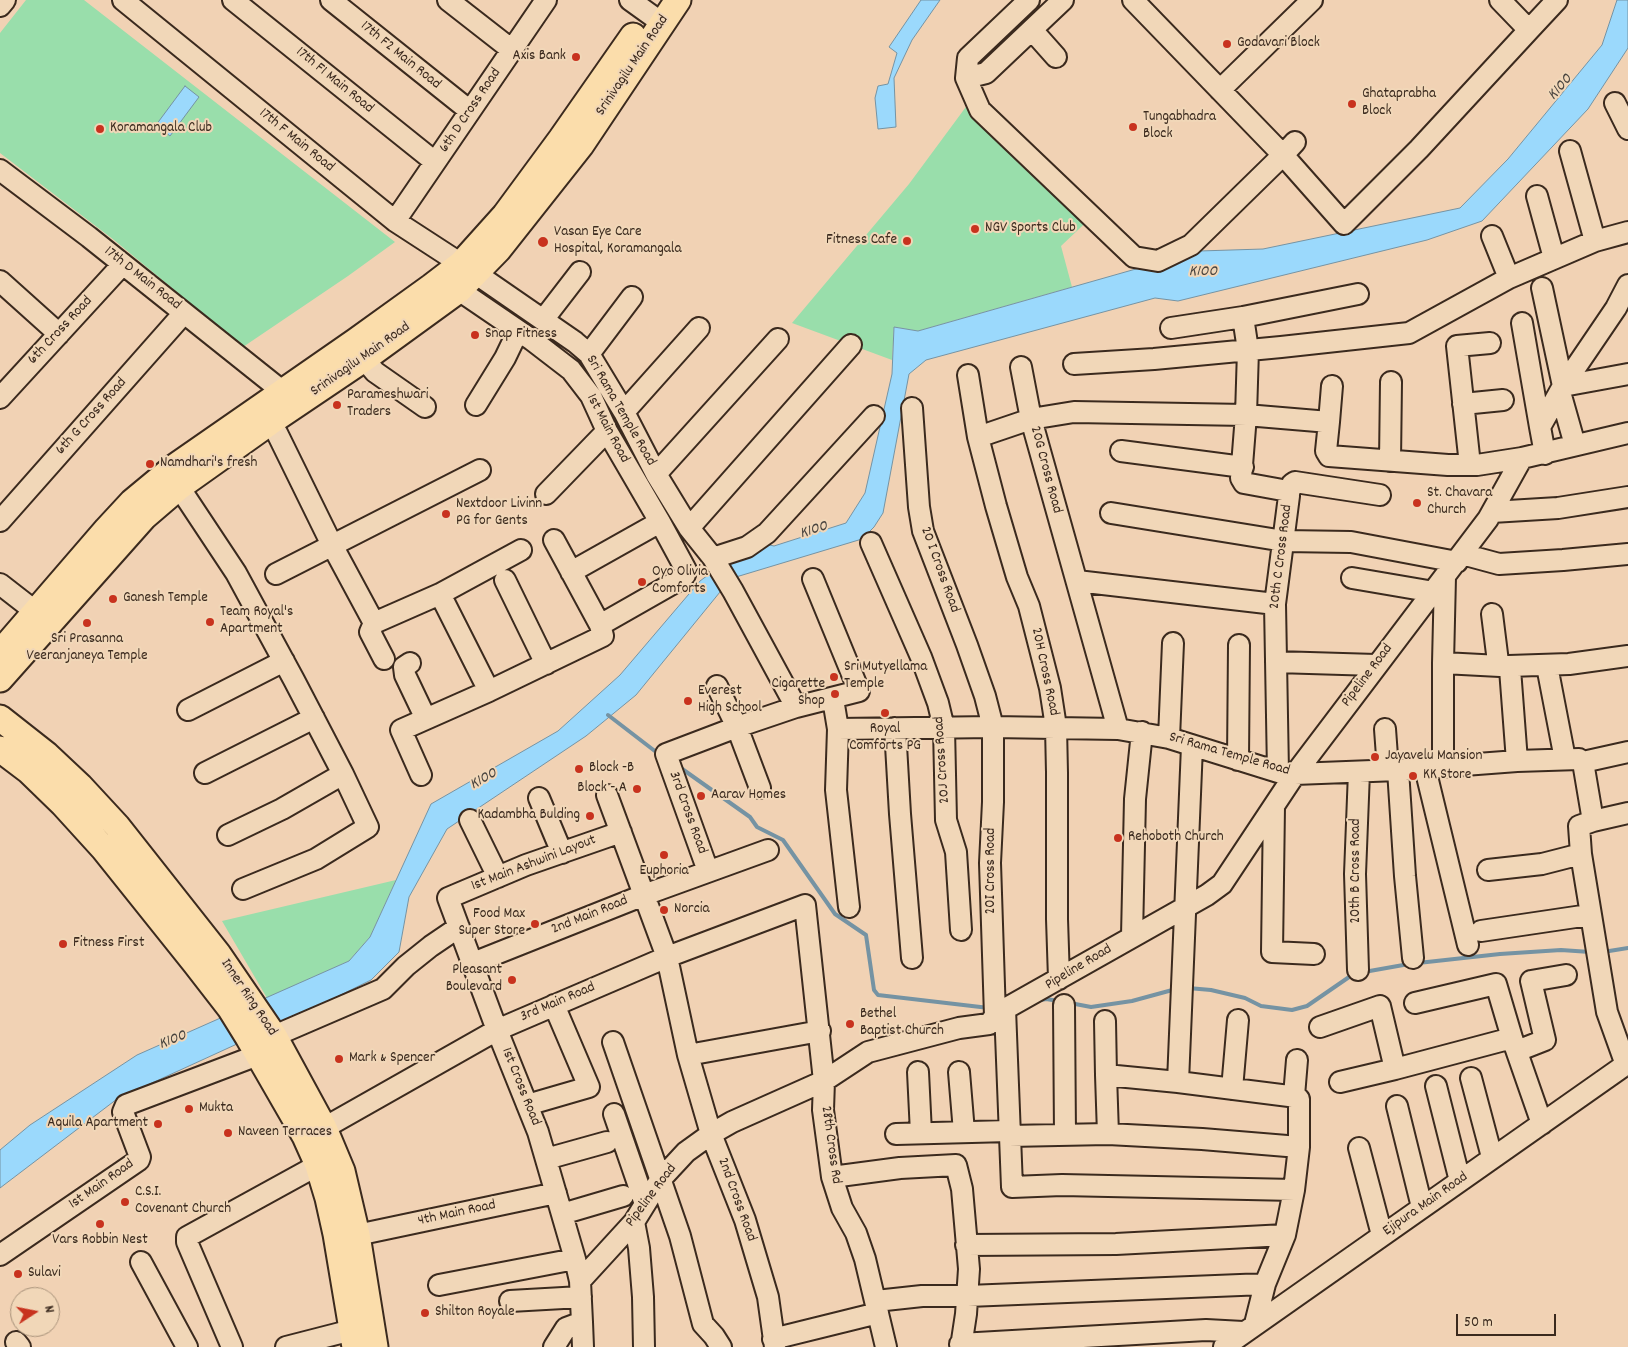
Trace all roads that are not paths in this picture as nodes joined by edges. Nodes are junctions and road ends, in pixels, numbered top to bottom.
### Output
1 (5, 0) edge
2 (123, 0) edge
3 (233, 0) edge
4 (331, 0) edge
5 (448, 0) edge
6 (546, 0) edge
7 (678, 0) edge
8 (1029, 0) edge
9 (1063, 0) edge
10 (1133, 0) edge
11 (1312, 0) edge
12 (1500, 0) edge
13 (1557, 0) edge
14 (0, 6) edge
15 (649, 9) edge
16 (1032, 30) junction
17 (1529, 30) junction
18 (512, 50) junction
19 (1056, 57) dead end
20 (966, 78) junction
21 (1220, 90) junction
22 (1615, 103) dead end
23 (470, 111) junction
24 (1628, 129) edge
25 (1289, 149) junction
26 (1570, 151) dead end
27 (435, 162) junction
28 (2, 176) edge
29 (1537, 196) dead end
30 (395, 221) junction
31 (1628, 232) edge
32 (1492, 236) dead end
33 (1595, 241) junction
34 (1554, 258) junction
35 (123, 264) junction
36 (580, 272) dead end
37 (459, 276) junction
38 (1508, 278) junction
39 (0, 281) edge
40 (1628, 285) edge
41 (1542, 288) dead end
42 (1358, 294) dead end
43 (632, 297) dead end
44 (184, 313) junction
45 (1243, 317) junction
46 (543, 320) junction
47 (1522, 323) dead end
48 (699, 328) dead end
49 (1170, 328) dead end
50 (518, 331) junction
51 (58, 334) junction
52 (778, 339) dead end
53 (1490, 343) dead end
54 (851, 345) dead end
55 (1248, 350) junction
56 (589, 354) junction
57 (364, 359) junction
58 (1074, 364) dead end
59 (1021, 366) dead end
60 (1628, 374) edge
61 (968, 375) dead end
62 (1390, 382) dead end
63 (1332, 386) dead end
64 (1562, 389) junction
65 (2, 391) edge
66 (282, 391) junction
67 (1503, 400) dead end
68 (1463, 404) junction
69 (476, 405) dead end
70 (425, 407) dead end
71 (912, 408) dead end
72 (624, 412) junction
73 (1246, 415) junction
74 (874, 416) dead end
75 (1031, 419) junction
76 (1329, 422) junction
77 (269, 423) junction
78 (1540, 427) junction
79 (607, 431) junction
80 (1628, 433) edge
81 (978, 437) junction
82 (1575, 445) junction
83 (1121, 450) dead end
84 (1545, 454) junction
85 (1522, 458) junction
86 (1390, 461) junction
87 (1470, 465) junction
88 (1243, 467) junction
89 (480, 470) dead end
90 (656, 474) junction
91 (179, 487) junction
92 (1289, 493) junction
93 (546, 494) dead end
94 (1380, 495) dead end
95 (1628, 497) edge
96 (1492, 512) junction
97 (1111, 513) dead end
98 (0, 521) edge
99 (660, 522) junction
100 (689, 528) junction
101 (554, 540) dead end
102 (1284, 541) junction
103 (871, 543) dead end
104 (332, 545) junction
105 (521, 550) dead end
106 (1628, 554) edge
107 (715, 563) junction
108 (1450, 571) junction
109 (571, 572) junction
110 (276, 574) dead end
111 (1352, 578) dead end
112 (813, 579) dead end
113 (505, 580) dead end
114 (1076, 581) junction
115 (0, 584) edge
116 (440, 594) junction
117 (1275, 604) junction
118 (36, 612) junction
119 (1492, 614) dead end
120 (374, 623) junction
121 (600, 625) junction
122 (1174, 644) dead end
123 (1239, 644) dead end
124 (0, 653) edge
125 (1628, 656) edge
126 (384, 660) dead end
127 (284, 661) junction
128 (1276, 662) junction
129 (410, 663) dead end
130 (1443, 663) junction
131 (546, 664) junction
132 (1376, 665) junction
133 (1505, 666) junction
134 (1546, 666) junction
135 (0, 679) edge
136 (717, 686) dead end
137 (489, 691) junction
138 (834, 698) junction
139 (796, 707) junction
140 (188, 710) dead end
141 (0, 718) edge
142 (314, 718) junction
143 (426, 719) junction
144 (737, 726) junction
145 (993, 727) junction
146 (1056, 727) junction
147 (895, 728) junction
148 (944, 728) junction
149 (838, 729) junction
150 (1118, 729) junction
151 (1385, 729) dead end
152 (1142, 732) junction
153 (1169, 738) junction
154 (1192, 746) junction
155 (0, 749) edge
156 (1628, 752) edge
157 (1238, 760) junction
158 (1518, 761) junction
159 (1574, 761) junction
160 (1434, 767) junction
161 (1393, 770) junction
162 (1359, 772) junction
163 (205, 773) dead end
164 (1286, 773) junction
165 (343, 774) junction
166 (421, 776) dead end
167 (760, 788) dead end
168 (607, 795) dead end
169 (539, 798) dead end
170 (1274, 806) junction
171 (1628, 814) edge
172 (470, 820) dead end
173 (1593, 821) junction
174 (621, 832) junction
175 (228, 836) dead end
176 (768, 850) dead end
177 (562, 853) junction
178 (1580, 854) junction
179 (1488, 870) dead end
180 (708, 871) junction
181 (498, 878) junction
182 (243, 889) dead end
183 (644, 894) junction
184 (448, 898) joint
185 (805, 905) joint
186 (849, 907) dead end
187 (1184, 908) junction
188 (1590, 915) junction
189 (458, 926) junction
190 (961, 930) dead end
191 (1132, 936) junction
192 (1314, 954) dead end
193 (667, 957) junction
194 (912, 958) dead end
195 (1414, 958) dead end
196 (473, 963) junction
197 (1358, 970) dead end
198 (1566, 975) dead end
199 (1059, 979) junction
200 (240, 1003) junction
201 (1415, 1003) dead end
202 (554, 1005) junction
203 (1064, 1005) dead end
204 (1000, 1013) junction
205 (1238, 1020) dead end
206 (1105, 1021) dead end
207 (1320, 1027) dead end
208 (497, 1030) junction
209 (820, 1031) junction
210 (274, 1036) junction
211 (613, 1042) dead end
212 (1515, 1044) junction
213 (253, 1046) junction
214 (688, 1055) junction
215 (1298, 1060) dead end
216 (1627, 1064) edge
217 (1395, 1069) junction
218 (918, 1072) dead end
219 (959, 1072) dead end
220 (1106, 1076) junction
221 (1471, 1078) dead end
222 (824, 1081) junction
223 (1178, 1082) junction
224 (1340, 1082) dead end
225 (1436, 1086) dead end
226 (1232, 1089) junction
227 (1294, 1096) junction
228 (527, 1105) junction
229 (1397, 1106) dead end
230 (614, 1114) dead end
231 (1542, 1124) junction
232 (324, 1128) junction
233 (921, 1133) junction
234 (957, 1133) junction
235 (711, 1134) junction
236 (896, 1134) dead end
237 (1009, 1134) junction
238 (1108, 1134) junction
239 (1065, 1135) junction
240 (608, 1142) dead end
241 (1299, 1147) junction
242 (1359, 1148) dead end
243 (1492, 1157) junction
244 (546, 1159) junction
245 (318, 1165) junction
246 (956, 1165) junction
247 (832, 1177) junction
248 (660, 1180) junction
249 (1460, 1181) junction
250 (1294, 1190) junction
251 (556, 1193) junction
252 (623, 1196) dead end
253 (645, 1204) junction
254 (1422, 1207) junction
255 (562, 1214) junction
256 (634, 1222) junction
257 (357, 1235) junction
258 (1285, 1235) junction
259 (1382, 1236) junction
260 (966, 1245) junction
261 (0, 1255) edge
262 (575, 1259) junction
263 (141, 1262) dead end
264 (1265, 1284) junction
265 (440, 1285) dead end
266 (580, 1289) junction
267 (968, 1296) junction
268 (510, 1301) dead end
269 (877, 1307) junction
270 (582, 1322) junction
271 (1249, 1328) junction
272 (353, 1338) edge
273 (774, 1343) edge
274 (879, 1345) edge
275 (960, 1346) edge
276 (187, 1347) edge
277 (232, 1347) edge
278 (286, 1347) edge
279 (375, 1347) edge
280 (554, 1347) edge
281 (583, 1347) edge
282 (644, 1347) edge
283 (721, 1347) edge
284 (1224, 1347) edge

1 - 14 street
2 - 30 street, 17th F Main Road
3 - 27 street, 17th F1 Main Road
4 - 23 street, 17th F2 Main Road
5 - 18 street
6 - 18 street, 6th D Cross Road
7 - 15 main road, Srinivagilu Main Road
8 - 20 street
9 - 16 street
10 - 21 street
11 - 21 street
12 - 17 street
13 - 17 street
15 - 37 main road, Srinivagilu Main Road
16 - 19 street
16 - 20 street
17 - 25 street
18 - 23 street, 6th D Cross Road
20 - 25 street
21 - 25 street
22 - 24 street
23 - 27 street, 6th D Cross Road
26 - 33 street
27 - 30 street, 6th D Cross Road
28 - 35 street, 17th D Main Road
29 - 34 street
30 - 37 street, 17th F Main Road
31 - 33 street
32 - 38 street
33 - 34 street
34 - 38 street
35 - 44 street, 17th D Main Road
35 - 51 street, 6th Cross Road
36 - 46 street
37 - 46 street, Sri Rama Temple Road
37 - 50 street, 1st Main Road
37 - 57 main road, Srinivagilu Main Road
37 - 66 main road, Srinivagilu Main Road
38 - 55 street
39 - 51 street
40 - 64 street
41 - 64 street
42 - 45 street
43 - 56 street
44 - 66 street, 17th D Main Road
44 - 98 street, 6th G Cross Road
45 - 49 street
45 - 55 street
46 - 56 street, Sri Rama Temple Road
47 - 78 street
48 - 72 street
50 - 69 street
50 - 79 street, 1st Main Road
51 - 65 street, 6th Cross Road
52 - 90 street
53 - 68 street
54 - 100 street
55 - 58 street
55 - 73 street
56 - 72 street, Sri Rama Temple Road
57 - 70 street
57 - 77 main road, Srinivagilu Main Road
59 - 75 street
60 - 64 street
61 - 81 street, 20H Cross Road
62 - 86 street
63 - 76 street
64 - 78 street
64 - 82 street
66 - 118 main road, Srinivagilu Main Road
67 - 68 street
68 - 87 street
71 - 145 street, 20 I Cross Road
72 - 90 street, Sri Rama Temple Road
73 - 75 street, 20G Cross Road
73 - 76 street, 20G Cross Road
73 - 88 street
74 - 107 street
75 - 81 street
75 - 114 street, 20G Cross Road
76 - 86 street
77 - 91 main road, Srinivagilu Main Road
77 - 104 street
78 - 84 street
79 - 93 street
79 - 99 street, 1st Main Road
80 - 82 street
81 - 146 street, 20H Cross Road
82 - 84 street
83 - 88 street
84 - 85 street
85 - 87 street
85 - 96 street, Pipeline Road
86 - 87 street
88 - 92 street, 20th C Cross Road
89 - 104 street
90 - 100 street, Sri Rama Temple Road
91 - 127 street
91 - 135 main road, Srinivagilu Main Road
92 - 94 street
92 - 102 street, 20th C Cross Road
95 - 96 street
96 - 108 street, Pipeline Road
97 - 102 street
99 - 109 street
99 - 121 street, 1st Main Road
100 - 107 street, Sri Rama Temple Road
101 - 109 street
102 - 108 street
102 - 117 street, 20th C Cross Road
103 - 148 street, 20J Cross Road
104 - 110 street
104 - 120 street
105 - 116 street
106 - 108 street
107 - 139 street, Sri Rama Temple Road
108 - 111 street
108 - 130 street
108 - 132 street, Pipeline Road
109 - 121 street
112 - 138 street
113 - 131 street
114 - 117 street
114 - 150 street, 20G Cross Road
115 - 118 street
116 - 120 street
116 - 137 street
117 - 128 street, 20th C Cross Road
118 - 124 main road, Srinivagilu Main Road
119 - 133 street
120 - 126 street
121 - 131 street
122 - 153 street
123 - 157 street
125 - 134 street
127 - 140 street
127 - 142 street
128 - 132 street
128 - 164 street, 20th C Cross Road
129 - 143 street
130 - 133 street
130 - 160 street
131 - 137 street
132 - 164 street, Pipeline Road
133 - 134 street
133 - 158 street
134 - 159 street
136 - 144 street
137 - 143 street
138 - 139 street
138 - 149 street
139 - 144 street
141 - 200 main road, Inner Ring Road
142 - 163 street
142 - 165 street
143 - 166 street
144 - 167 street
144 - 180 street, 3rd Cross Road
145 - 146 street, Sri Rama Temple Road
145 - 148 street, Sri Rama Temple Road
145 - 204 street, 20I Cross Road
146 - 150 street, Sri Rama Temple Road
146 - 199 street, 20H Cross Road
147 - 148 street, Sri Rama Temple Road
147 - 149 street, Sri Rama Temple Road
147 - 194 street
148 - 190 street, 20J Cross Road
149 - 186 street
150 - 152 street, Sri Rama Temple Road
151 - 161 street
152 - 153 street, Sri Rama Temple Road
152 - 191 street
153 - 154 street, Sri Rama Temple Road
154 - 157 street, Sri Rama Temple Road
154 - 187 street
155 - 200 main road, Inner Ring Road
156 - 159 street, Sri Rama Temple Road
157 - 164 street, Sri Rama Temple Road
158 - 159 street, Sri Rama Temple Road
158 - 160 street, Sri Rama Temple Road
159 - 173 street
160 - 161 street, Sri Rama Temple Road
160 - 188 street
161 - 162 street, Sri Rama Temple Road
161 - 195 street
162 - 164 street, Sri Rama Temple Road
162 - 197 street, 20th B Cross Road
164 - 170 street, Pipeline Road
165 - 175 street
165 - 182 street
168 - 174 street, 2nd Cross Road
169 - 177 street
170 - 187 street, Pipeline Road
170 - 192 street
171 - 173 street
172 - 181 street
173 - 178 street
174 - 177 street, 1st Main Ashwini Layout
174 - 183 street, 2nd Cross Road
176 - 180 street, 2nd Main Road
177 - 181 street, 1st Main Ashwini Layout
178 - 179 street
178 - 188 street
180 - 183 street, 2nd Main Road
181 - 184 street, 1st Main Ashwini Layout
183 - 193 street, 2nd Cross Road
183 - 196 street, 2nd Main Road
184 - 189 street, 1st Cross Road
185 - 193 street, 3rd Main Road
185 - 209 street, 28th Cross Rd
187 - 191 street, Pipeline Road
187 - 223 street
188 - 216 street
189 - 196 street, 1st Cross Road
189 - 210 street
191 - 199 street, Pipeline Road
193 - 202 street, 3rd Main Road
193 - 214 street, 2nd Cross Road
196 - 208 street, 1st Cross Road
198 - 212 street
199 - 204 street, Pipeline Road
200 - 210 main road, Inner Ring Road
200 - 213 main road, Inner Ring Road
201 - 212 street
202 - 208 street, 3rd Main Road
202 - 228 street
203 - 239 street
204 - 222 street, Pipeline Road
204 - 237 street, 20I Cross Road
205 - 226 street
206 - 220 street
207 - 217 street
208 - 228 street, 1st Cross Road
208 - 232 street, 3rd Main Road
209 - 214 street
209 - 222 street, 28th Cross Rd
210 - 232 main road, Inner Ring Road
211 - 248 street
212 - 217 street
212 - 231 street
213 - 245 main road, Inner Ring Road
213 - 261 street, 1st Main Road
214 - 235 street, 2nd Cross Road
215 - 227 street
216 - 231 street, Ejipura Main Road
217 - 224 street
218 - 233 street
219 - 234 street
220 - 223 street
220 - 238 street
221 - 243 street
222 - 235 street, Pipeline Road
222 - 247 street, 28th Cross Rd
223 - 226 street
225 - 249 street
226 - 227 street
227 - 241 street
228 - 244 street, 1st Cross Road
229 - 254 street
230 - 253 street
231 - 243 street, Ejipura Main Road
232 - 257 main road, Inner Ring Road
233 - 234 street
233 - 236 street
234 - 237 street
234 - 246 street
235 - 248 street, Pipeline Road
235 - 273 street, 2nd Cross Road
237 - 239 street
237 - 250 street, 20I Cross Road
238 - 239 street
238 - 241 street
240 - 244 street
241 - 250 street
242 - 259 street
243 - 249 street, Ejipura Main Road
244 - 251 street, 1st Cross Road
245 - 272 main road, Inner Ring Road
245 - 277 street
246 - 247 street
246 - 260 street
247 - 269 street, 28th Cross Rd
248 - 253 street, Pipeline Road
248 - 283 street
249 - 254 street, Ejipura Main Road
250 - 258 street
251 - 255 street, 1st Cross Road
251 - 257 street, 4th Main Road
252 - 255 street
253 - 256 street, Pipeline Road
254 - 259 street, Ejipura Main Road
255 - 262 street, 1st Cross Road
256 - 266 street, Pipeline Road
256 - 282 street
257 - 279 main road, Inner Ring Road
258 - 260 street
258 - 264 street
259 - 271 street, Ejipura Main Road
260 - 267 street
262 - 265 street
262 - 266 street, 1st Cross Road
263 - 276 street
264 - 267 street
264 - 271 street
266 - 268 street
266 - 270 street
267 - 269 street
267 - 275 street
269 - 273 street
269 - 274 street, 28th Cross Rd
270 - 280 street
270 - 281 street
271 - 275 street
271 - 284 street, Ejipura Main Road
272 - 278 street

